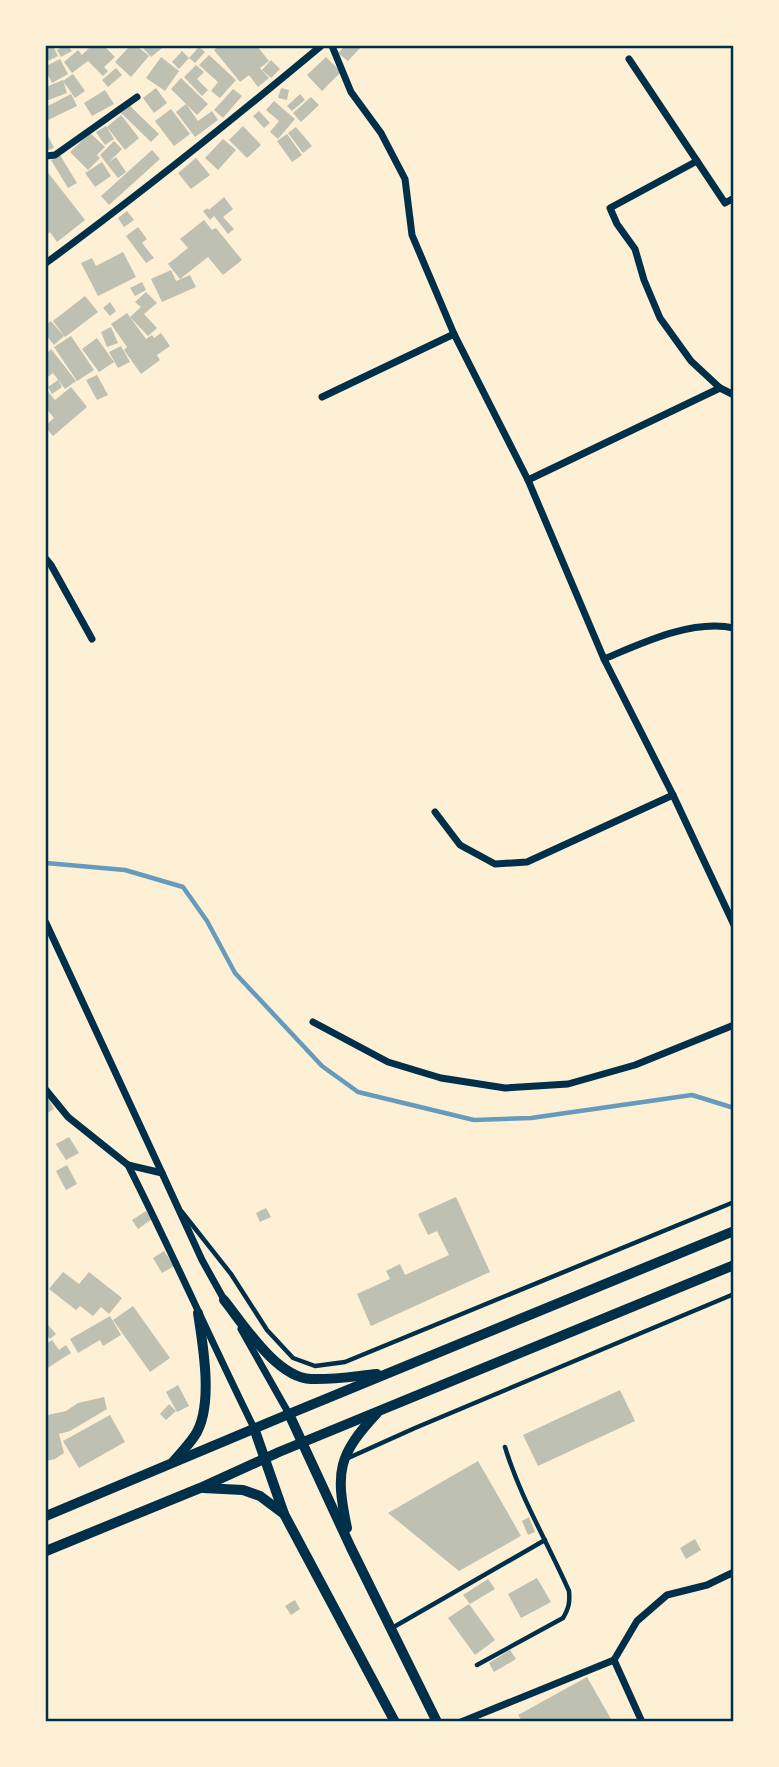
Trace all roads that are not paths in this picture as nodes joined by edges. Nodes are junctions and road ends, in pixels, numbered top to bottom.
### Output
1 (321, 46) edge
2 (332, 46) edge
3 (629, 59) dead end
4 (137, 97) dead end
5 (46, 156) edge
6 (697, 161) junction
7 (733, 198) edge
8 (46, 263) edge
9 (454, 334) junction
10 (720, 388) junction
11 (733, 395) edge
12 (322, 397) dead end
13 (528, 480) junction
14 (46, 559) edge
15 (733, 628) edge
16 (92, 639) dead end
17 (604, 659) junction
18 (673, 795) junction
19 (435, 812) dead end
20 (46, 923) edge
21 (733, 925) edge
22 (313, 1022) dead end
23 (733, 1026) edge
24 (46, 1090) edge
25 (128, 1165) junction
26 (162, 1173) junction
27 (733, 1202) edge
28 (176, 1205) junction
29 (733, 1231) edge
30 (733, 1265) edge
31 (733, 1294) edge
32 (224, 1300) junction
33 (198, 1313) junction
34 (387, 1373) junction
35 (380, 1410) junction
36 (289, 1414) junction
37 (254, 1428) junction
38 (303, 1443) junction
39 (505, 1447) dead end
40 (266, 1460) junction
41 (342, 1461) junction
42 (172, 1464) junction
43 (200, 1488) junction
44 (285, 1514) junction
45 (46, 1516) edge
46 (545, 1540) junction
47 (351, 1548) junction
48 (46, 1551) edge
49 (733, 1572) edge
50 (392, 1628) junction
51 (614, 1660) junction
52 (477, 1665) dead end
53 (395, 1721) edge
54 (437, 1721) edge
55 (461, 1721) edge
56 (642, 1721) edge

1 - 8 street
2 - 9 street
3 - 6 street
4 - 5 street
6 - 7 street
6 - 10 street
9 - 12 street
9 - 13 street
10 - 11 street
10 - 13 street
13 - 17 street
14 - 16 street
15 - 17 street
17 - 18 street
18 - 19 street
18 - 21 street
20 - 26 street
22 - 23 street
24 - 25 street
25 - 26 street
25 - 33 street
26 - 28 street
27 - 28 lane
28 - 32 street
29 - 34 main road
30 - 35 main road
31 - 41 lane
32 - 34 main road
32 - 36 street
33 - 37 street
33 - 42 main road
34 - 36 main road
35 - 38 main road
35 - 41 main road
36 - 37 main road
36 - 38 main road
37 - 40 main road
37 - 42 main road
38 - 40 main road
38 - 47 main road
39 - 46 lane
40 - 43 main road
40 - 44 main road
41 - 47 main road
42 - 45 main road
43 - 44 main road
43 - 48 main road
44 - 53 main road
46 - 50 lane
46 - 52 lane
47 - 50 main road
49 - 51 street
50 - 54 main road
51 - 55 street
51 - 56 street

